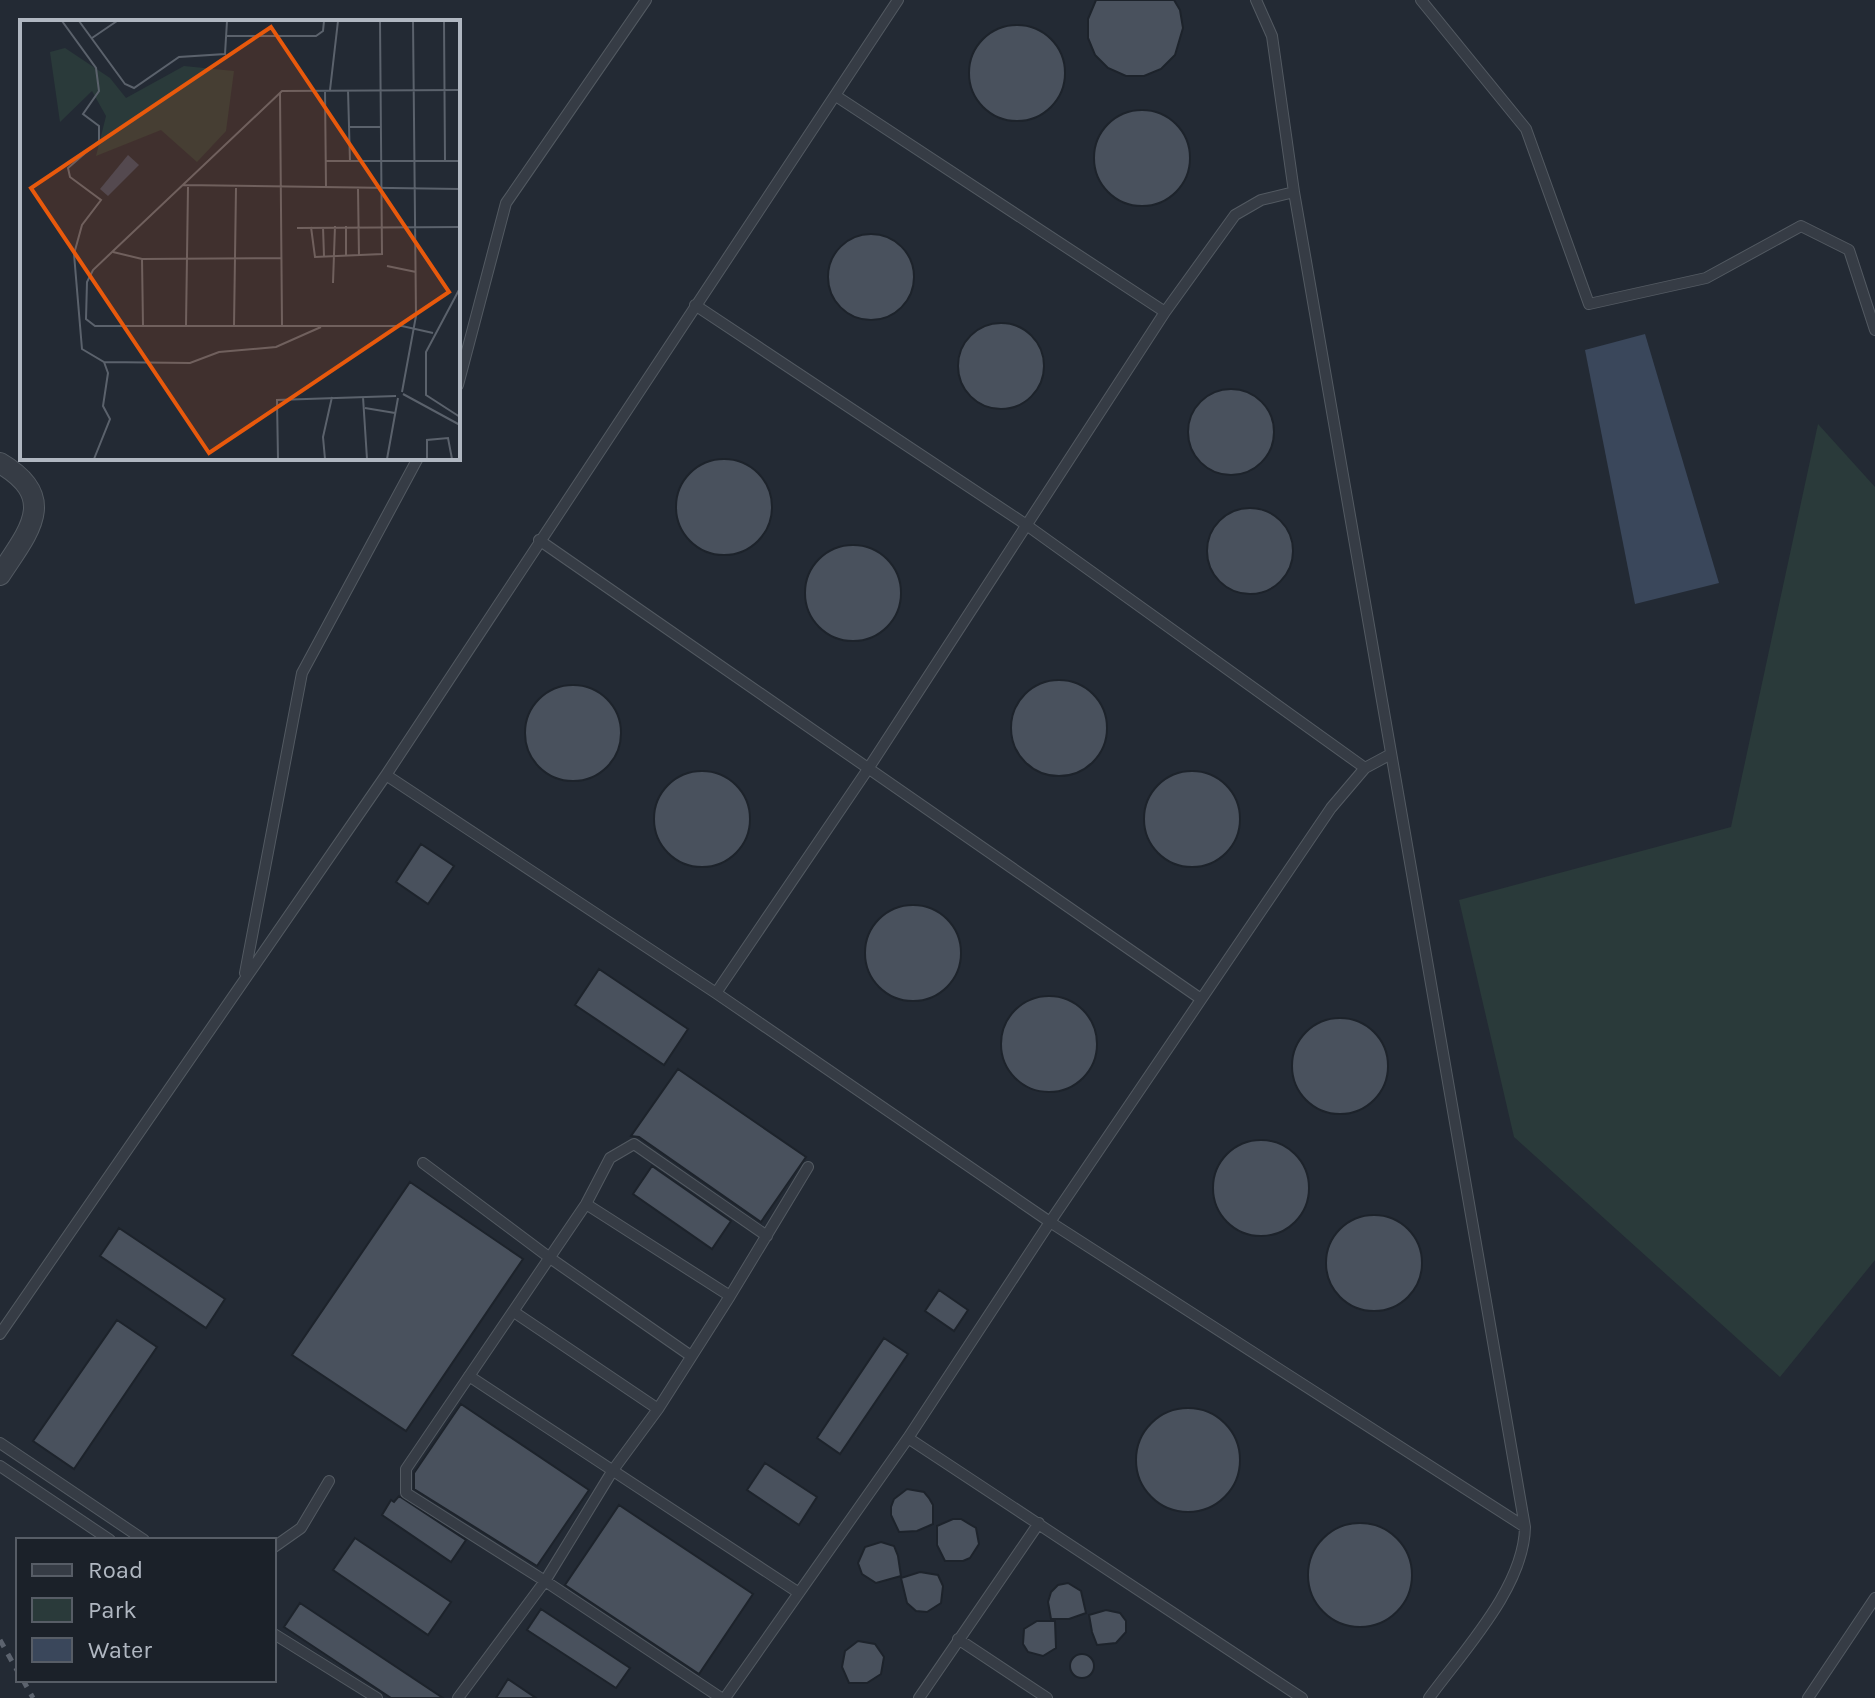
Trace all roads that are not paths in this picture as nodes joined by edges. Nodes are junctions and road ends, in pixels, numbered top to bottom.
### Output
1 (646, 0) edge
2 (898, 0) edge
3 (1256, 0) edge
4 (1421, 0) edge
5 (836, 96) junction
6 (1294, 192) junction
7 (695, 305) junction
8 (1165, 312) junction
9 (1875, 330) edge
10 (460, 377) edge
11 (417, 460) edge
12 (0, 463) edge
13 (1025, 524) junction
14 (539, 540) junction
15 (0, 575) edge
16 (1391, 754) junction
17 (1365, 768) junction
18 (868, 769) junction
19 (386, 775) junction
20 (244, 979) junction
21 (716, 993) junction
22 (1201, 999) junction
23 (423, 1163) dead end
24 (808, 1167) dead end
25 (586, 1204) junction
26 (1050, 1222) junction
27 (767, 1236) junction
28 (550, 1258) junction
29 (730, 1296) junction
30 (514, 1312) junction
31 (0, 1334) edge
32 (691, 1356) junction
33 (469, 1376) junction
34 (658, 1409) junction
35 (908, 1438) junction
36 (0, 1443) edge
37 (0, 1466) edge
38 (613, 1470) junction
39 (329, 1481) dead end
40 (1039, 1523) junction
41 (1525, 1527) junction
42 (107, 1538) edge
43 (141, 1538) edge
44 (276, 1546) edge
45 (545, 1581) junction
46 (799, 1593) junction
47 (1875, 1598) edge
48 (276, 1635) edge
49 (958, 1639) junction
50 (377, 1698) edge
51 (458, 1698) edge
52 (723, 1698) edge
53 (919, 1698) edge
54 (1047, 1698) edge
55 (1302, 1698) edge
56 (1429, 1698) edge
57 (1808, 1698) edge

1 - 10 lane
2 - 5 lane
3 - 6 lane
4 - 9 lane
5 - 7 lane
5 - 8 lane
6 - 8 lane
6 - 16 lane
7 - 13 lane
7 - 14 lane
8 - 13 lane
11 - 20 lane
12 - 15 street
13 - 17 lane
13 - 18 lane
14 - 18 lane
14 - 19 lane
16 - 17 lane
16 - 41 lane
17 - 22 lane
18 - 21 lane
18 - 22 lane
19 - 20 lane
19 - 21 lane
20 - 31 lane
21 - 26 lane
22 - 26 lane
23 - 28 lane
24 - 27 lane
25 - 27 lane
25 - 28 lane
25 - 29 lane
26 - 35 lane
26 - 41 lane
27 - 29 lane
28 - 30 lane
28 - 32 lane
29 - 32 lane
30 - 33 lane
30 - 34 lane
32 - 34 lane
33 - 38 lane
33 - 45 lane
34 - 38 lane
35 - 40 lane
35 - 46 lane
36 - 43 lane
37 - 42 lane
38 - 45 lane
38 - 46 lane
39 - 44 lane
40 - 49 lane
40 - 55 lane
41 - 56 lane
45 - 51 lane
45 - 52 lane
46 - 52 lane
47 - 57 lane
48 - 50 lane
49 - 53 lane
49 - 54 lane

